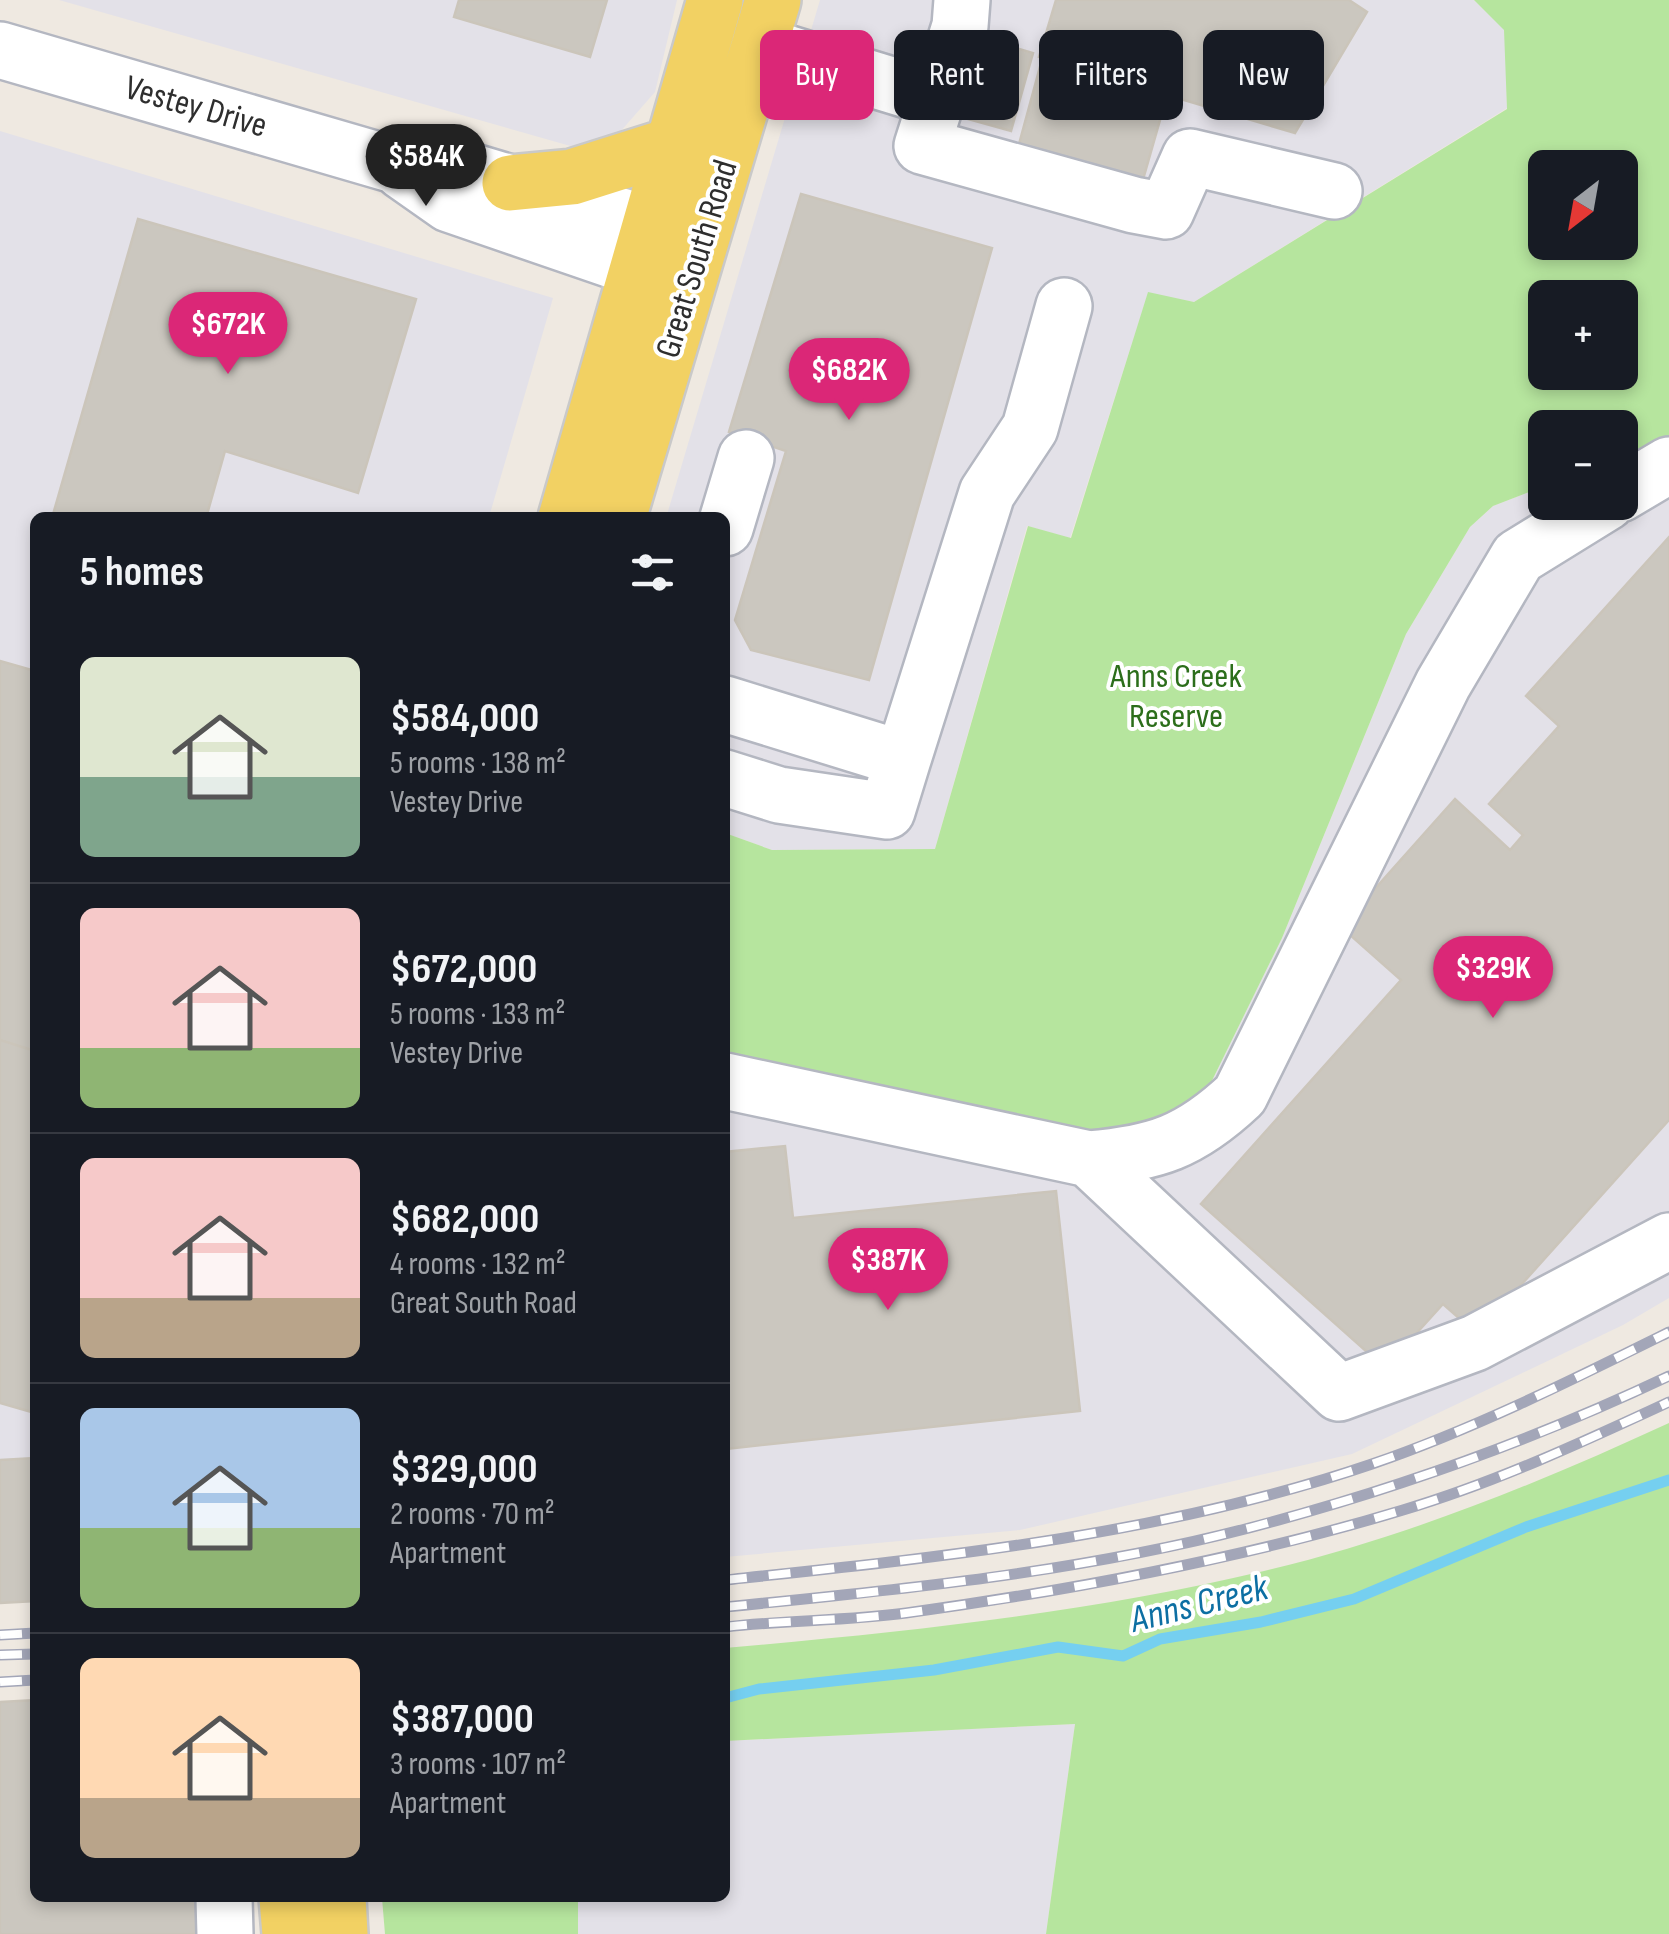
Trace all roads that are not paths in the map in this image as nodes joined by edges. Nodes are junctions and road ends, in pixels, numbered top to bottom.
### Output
1 (716, 0) edge
2 (962, 0) edge
3 (766, 22) edge
4 (959, 30) edge
5 (0, 50) edge
6 (894, 80) edge
7 (930, 120) edge
8 (674, 145) junction
9 (391, 164) junction
10 (510, 183) junction
11 (1334, 191) dead end
12 (643, 248) junction
13 (697, 263) junction
14 (1064, 306) dead end
15 (746, 458) dead end
16 (1669, 465) edge
17 (1638, 483) edge
18 (568, 512) edge
19 (620, 512) edge
20 (730, 512) edge
21 (1578, 520) edge
22 (730, 706) edge
23 (903, 759) junction
24 (730, 780) edge
25 (730, 1082) edge
26 (1089, 1159) junction
27 (1669, 1242) edge
28 (224, 1902) edge
29 (287, 1902) edge
30 (338, 1902) edge
31 (225, 1934) edge
32 (290, 1934) edge
33 (340, 1934) edge

1 - 8 main road, Great South Road
2 - 4 street
3 - 6 street
3 - 13 main road, Great South Road
5 - 9 street, Vestey Drive
7 - 11 street
8 - 10 main road
8 - 12 main road, Great South Road
9 - 10 street, Vestey Drive
9 - 12 street, Vestey Drive
10 - 12 street, Vestey Drive
12 - 13 street, Vestey Drive
12 - 18 main road, Great South Road
13 - 19 main road, Great South Road
14 - 23 street
15 - 20 street
16 - 17 street
21 - 26 street
22 - 23 street
23 - 24 street
25 - 26 street
26 - 27 street
28 - 31 street
29 - 32 main road
30 - 33 main road

